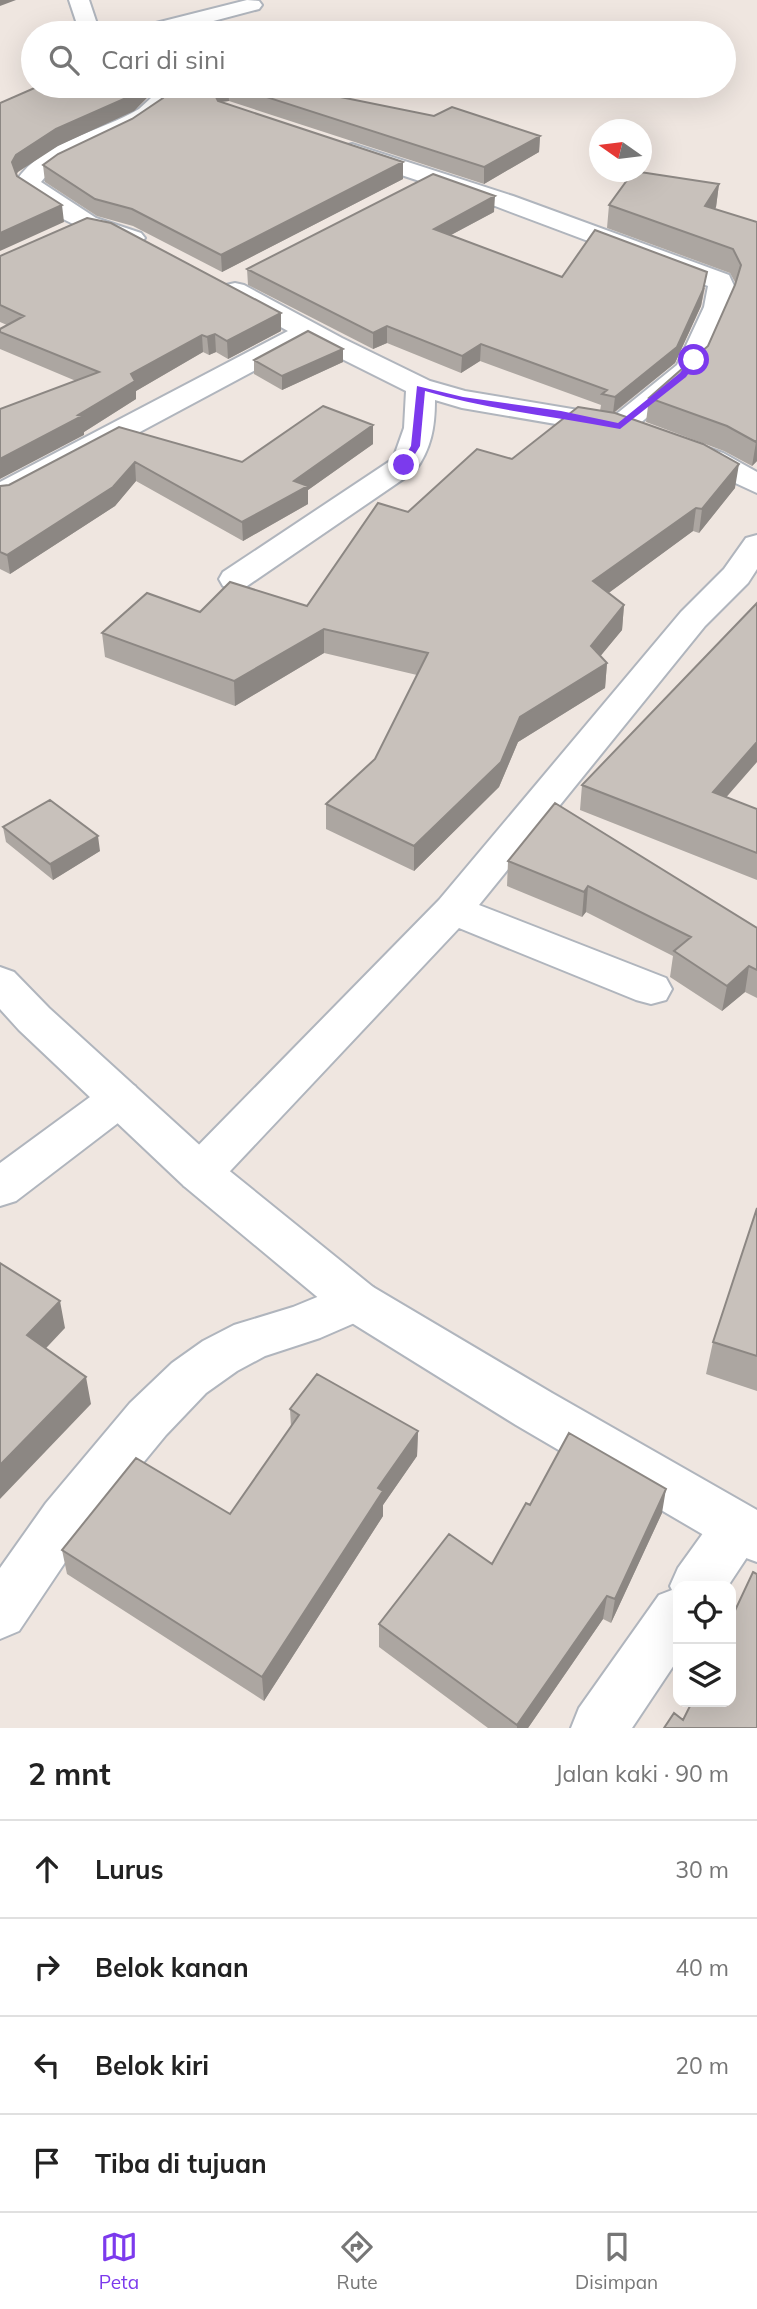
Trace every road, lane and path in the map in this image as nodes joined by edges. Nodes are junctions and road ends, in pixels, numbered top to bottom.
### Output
1 (79, 0) edge
2 (252, 5) dead end
3 (86, 21) edge
4 (190, 21) edge
5 (162, 98) edge
6 (330, 143) edge
7 (88, 223) junction
8 (62, 234) edge
9 (160, 253) edge
10 (247, 272) edge
11 (310, 330) junction
12 (420, 387) junction
13 (620, 426) junction
14 (757, 484) edge
15 (0, 494) edge
16 (757, 545) edge
17 (235, 579) dead end
18 (453, 910) junction
19 (0, 982) edge
20 (651, 989) dead end
21 (120, 1098) junction
22 (200, 1173) junction
23 (0, 1188) edge
24 (356, 1301) junction
25 (747, 1533) edge
26 (702, 1581) edge
27 (0, 1613) edge
28 (673, 1621) edge
29 (599, 1728) edge

1 - 3 street
2 - 4 street
5 - 7 street
6 - 13 street
7 - 8 street
7 - 9 street
10 - 11 street
11 - 12 street
11 - 15 street
12 - 13 street
12 - 17 street
13 - 14 street
16 - 18 street
18 - 20 street
18 - 22 street
19 - 21 street
21 - 22 street
21 - 23 street
22 - 24 street
24 - 25 street
24 - 27 street
25 - 26 street
28 - 29 street

